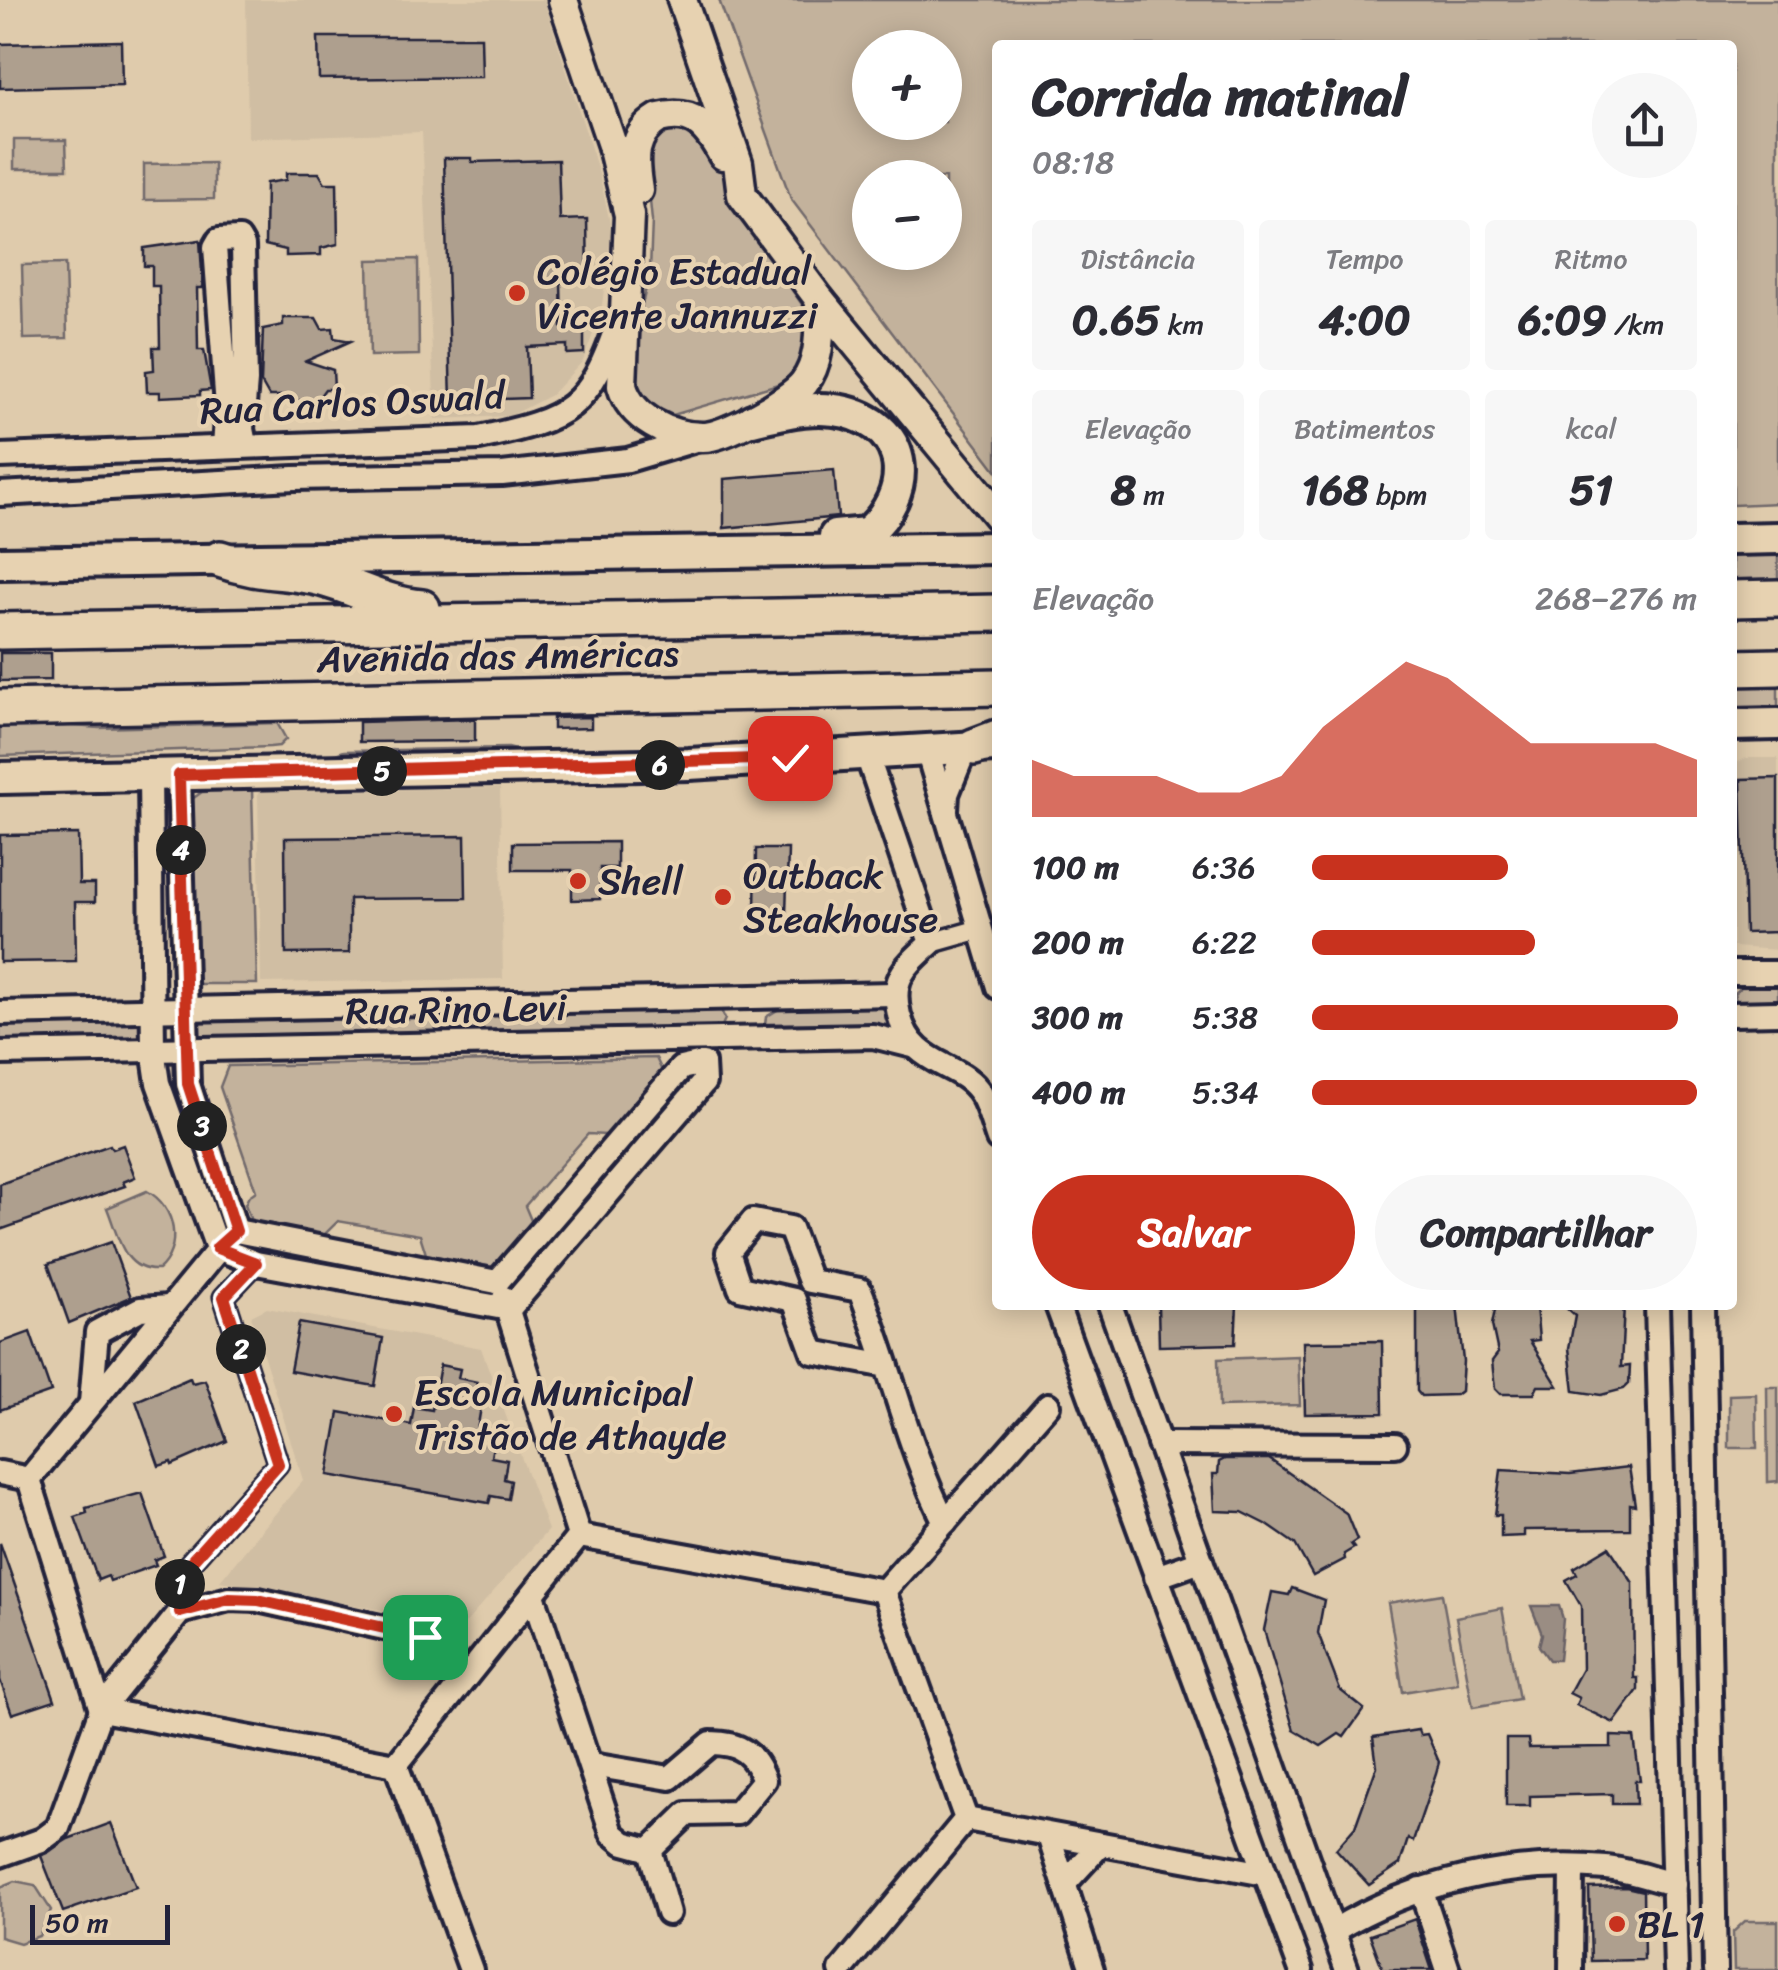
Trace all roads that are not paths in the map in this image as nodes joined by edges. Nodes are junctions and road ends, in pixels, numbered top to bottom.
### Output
1 (563, 0) edge
2 (682, 0) edge
3 (738, 163) junction
4 (629, 216) junction
5 (628, 292) junction
6 (820, 300) junction
7 (752, 420) junction
8 (703, 438) junction
9 (235, 444) junction
10 (0, 456) edge
11 (0, 494) edge
12 (992, 509) edge
13 (1778, 538) edge
14 (1737, 539) edge
15 (992, 548) edge
16 (797, 552) junction
17 (220, 558) junction
18 (0, 563) edge
19 (1778, 598) edge
20 (1737, 599) edge
21 (991, 612) edge
22 (497, 620) junction
23 (0, 631) edge
24 (1778, 667) edge
25 (1737, 668) edge
26 (992, 688) edge
27 (0, 708) edge
28 (1778, 724) edge
29 (1737, 725) edge
30 (984, 745) edge
31 (927, 750) junction
32 (867, 755) junction
33 (165, 775) junction
34 (0, 778) edge
35 (946, 818) junction
36 (977, 930) junction
37 (930, 942) junction
38 (992, 972) edge
39 (1778, 972) edge
40 (1737, 973) edge
41 (894, 994) junction
42 (186, 1008) junction
43 (154, 1010) junction
44 (0, 1012) edge
45 (1778, 1013) edge
46 (1737, 1014) edge
47 (912, 1046) junction
48 (187, 1049) junction
49 (153, 1050) junction
50 (0, 1052) edge
51 (989, 1091) edge
52 (236, 1231) junction
53 (217, 1248) junction
54 (256, 1263) junction
55 (497, 1282) junction
56 (169, 1307) junction
57 (510, 1309) junction
58 (1058, 1310) edge
59 (1112, 1310) edge
60 (1658, 1310) edge
61 (1703, 1310) edge
62 (872, 1321) junction
63 (848, 1359) junction
64 (887, 1366) junction
65 (92, 1403) junction
66 (1048, 1406) dead end
67 (1160, 1444) junction
68 (1395, 1445) dead end
69 (0, 1474) edge
70 (29, 1479) junction
71 (926, 1485) junction
72 (968, 1493) junction
73 (946, 1522) junction
74 (579, 1536) junction
75 (1201, 1562) junction
76 (1156, 1578) junction
77 (884, 1591) junction
78 (532, 1595) junction
79 (180, 1612) junction
80 (425, 1637) dead end
81 (102, 1710) junction
82 (396, 1765) junction
83 (592, 1766) junction
84 (966, 1820) junction
85 (1049, 1836) junction
86 (1100, 1844) junction
87 (650, 1850) junction
88 (0, 1855) edge
89 (1572, 1868) junction
90 (1265, 1874) junction
91 (1066, 1882) junction
92 (1674, 1884) junction
93 (1421, 1889) junction
94 (1358, 1901) dead end
95 (668, 1914) dead end
96 (1330, 1921) junction
97 (471, 1970) edge
98 (841, 1970) edge
99 (1092, 1970) edge
100 (1301, 1970) edge
101 (1347, 1970) edge
102 (1448, 1970) edge
103 (1571, 1970) edge
104 (1676, 1970) edge
105 (1715, 1970) edge

1 - 4 street
2 - 3 street
3 - 4 street
3 - 6 street
4 - 5 street
5 - 8 street
5 - 9 street, Rua Carlos Oswald
6 - 7 street
6 - 12 street
7 - 8 street
7 - 16 main road
8 - 11 street, Rua Carlos Oswald
9 - 9 street
9 - 10 street, Rua Carlos Oswald
13 - 14 main road
15 - 16 main road
16 - 17 main road
17 - 18 main road
17 - 22 highway
19 - 20 highway
21 - 22 highway, Avenida das Américas
22 - 23 highway, Avenida das Américas
24 - 25 highway
26 - 27 highway, Avenida das Américas
28 - 29 main road
30 - 31 main road
30 - 35 street
31 - 32 main road
31 - 35 street
32 - 33 main road
32 - 37 street
33 - 34 main road
33 - 42 street
33 - 43 street
35 - 36 street
36 - 37 street
36 - 38 street
37 - 41 street
39 - 40 street
41 - 42 street, Rua Rino Levi
41 - 47 street
42 - 43 street, Rua Rino Levi
42 - 48 street
43 - 44 street, Rua Rino Levi
43 - 49 street
45 - 46 street
47 - 48 street, Rua Rino Levi
47 - 51 street
48 - 49 street, Rua Rino Levi
48 - 52 street
49 - 50 street, Rua Rino Levi
49 - 53 street
52 - 53 street
52 - 55 street
53 - 54 street
53 - 56 street
54 - 57 street
54 - 79 street
55 - 57 street
55 - 57 street
56 - 65 street
56 - 65 street
57 - 74 street
58 - 76 street
59 - 67 street
60 - 92 street
61 - 105 street
62 - 63 street
62 - 63 street
62 - 64 street
63 - 64 street
64 - 71 street
65 - 70 street
66 - 72 street
67 - 68 street
67 - 75 street
69 - 70 street
70 - 81 street
71 - 72 street
71 - 73 street
72 - 73 street
73 - 77 street
74 - 77 street
74 - 78 street
75 - 76 street
75 - 96 street
76 - 90 street
77 - 84 street
78 - 82 street
78 - 83 street
79 - 80 street
79 - 81 street
81 - 82 street
81 - 88 street
82 - 97 street
83 - 87 street
83 - 87 street
84 - 85 street
84 - 98 street
85 - 86 street
85 - 91 street
86 - 90 street
86 - 91 street
87 - 95 street
89 - 92 street
89 - 93 street
89 - 103 street
90 - 100 street
91 - 99 street
92 - 104 street
93 - 96 street
93 - 102 street
94 - 96 street
96 - 101 street

